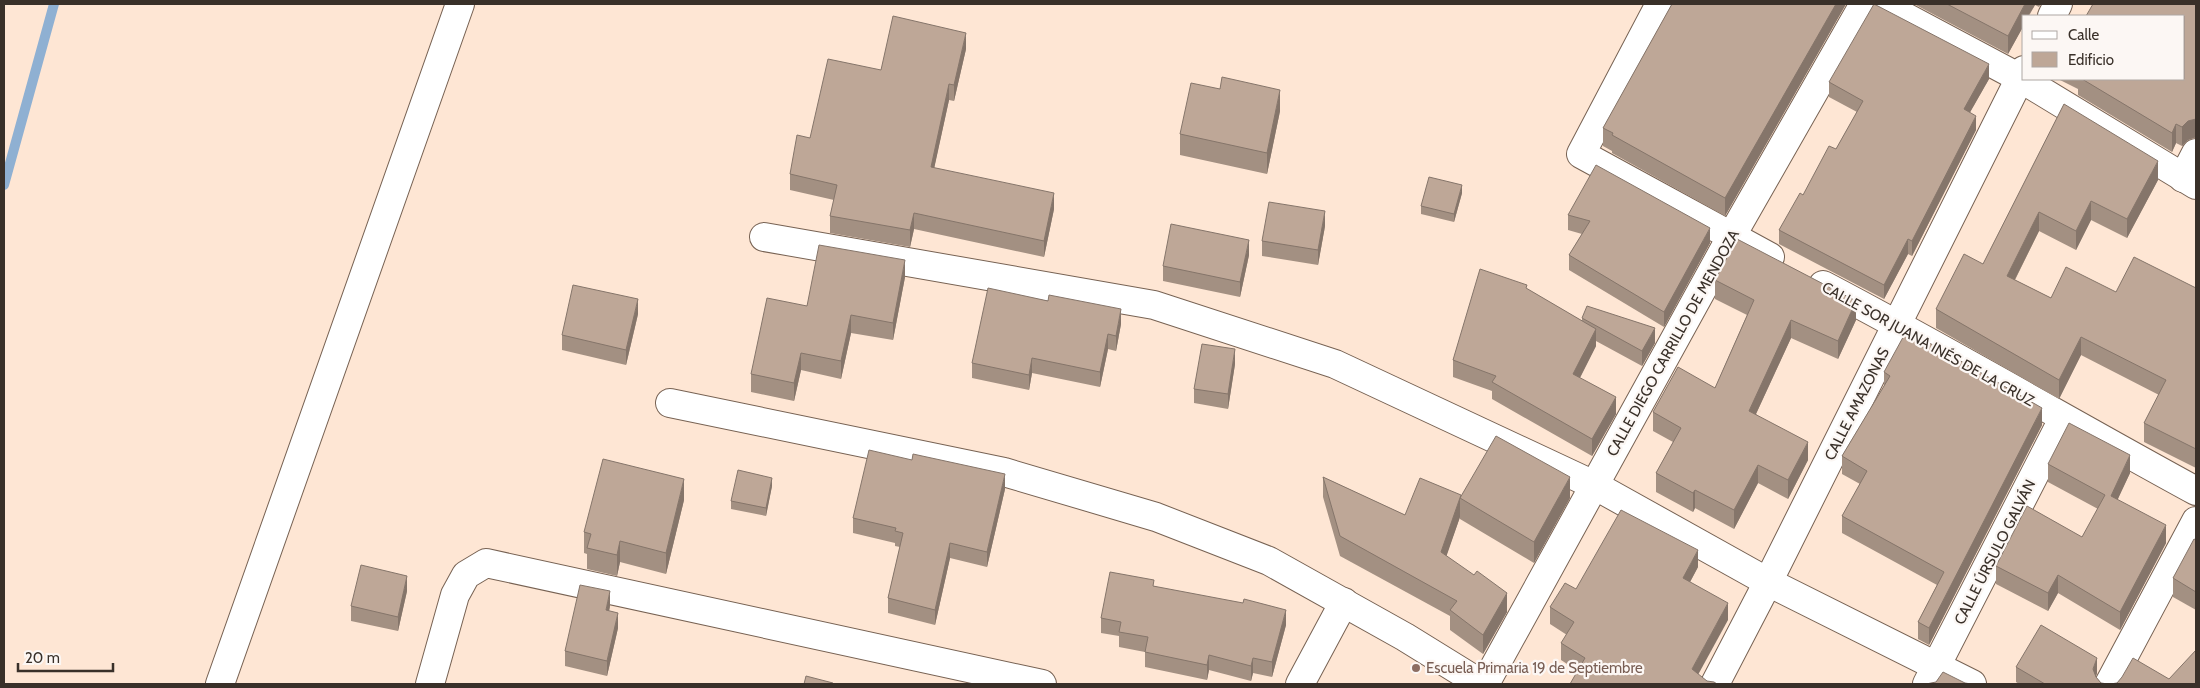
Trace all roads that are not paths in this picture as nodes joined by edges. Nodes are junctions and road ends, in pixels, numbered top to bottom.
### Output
1 (460, 4) edge
2 (1660, 4) edge
3 (1864, 4) edge
4 (1881, 4) edge
5 (2022, 74) edge
6 (2031, 80) edge
7 (2196, 153) edge
8 (2190, 182) edge
9 (764, 237) dead end
10 (1731, 237) junction
11 (1897, 324) junction
12 (670, 403) dead end
13 (2063, 419) junction
14 (1594, 485) junction
15 (2196, 491) edge
16 (2196, 521) edge
17 (1768, 582) junction
18 (1344, 602) junction
19 (1932, 676) edge
20 (220, 684) edge
21 (430, 684) edge
22 (1042, 684) edge
23 (1300, 684) edge
24 (1481, 684) edge
25 (1485, 684) edge
26 (1714, 684) edge
27 (1972, 684) edge
28 (2109, 684) edge

1 - 20 street
2 - 10 street, CALLE SOR JUANA INÉS DE LA CRUZ
3 - 10 street, CALLE DIEGO CARRILLO DE MENDOZA
4 - 5 street
5 - 11 street, CALLE AMAZONAS
6 - 8 street
7 - 8 street
9 - 14 street
10 - 11 street, CALLE SOR JUANA INÉS DE LA CRUZ
10 - 14 street, CALLE DIEGO CARRILLO DE MENDOZA
11 - 13 street, CALLE SOR JUANA INÉS DE LA CRUZ
11 - 17 street, CALLE AMAZONAS
12 - 18 street
13 - 15 street, CALLE SOR JUANA INÉS DE LA CRUZ
13 - 19 street, CALLE ÚRSULO GALVÁN
14 - 17 street
14 - 25 street, CALLE DIEGO CARRILLO DE MENDOZA
16 - 28 street
17 - 19 street
17 - 26 street, CALLE AMAZONAS
18 - 23 street
18 - 24 street
19 - 27 street
21 - 22 street

